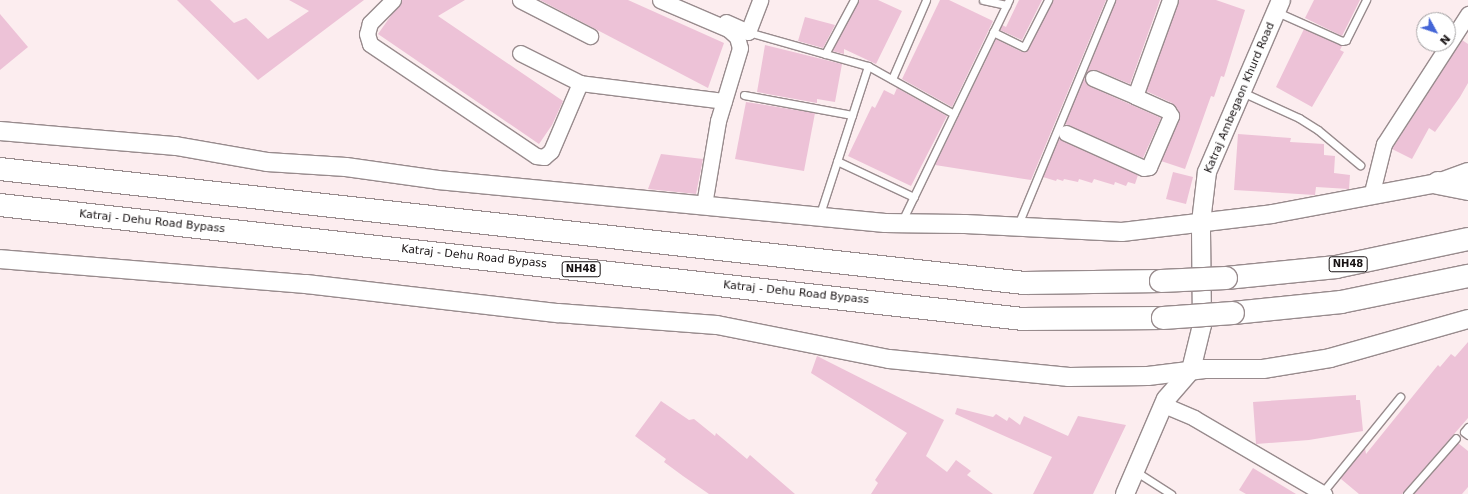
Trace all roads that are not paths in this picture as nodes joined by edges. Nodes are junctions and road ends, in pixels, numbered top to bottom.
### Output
1 (393, 0) edge
2 (520, 0) edge
3 (660, 0) edge
4 (674, 0) edge
5 (760, 0) edge
6 (854, 0) edge
7 (926, 0) edge
8 (983, 0) edge
9 (1048, 0) edge
10 (1112, 0) edge
11 (1170, 0) edge
12 (1366, 0) edge
13 (1008, 3) edge
14 (1279, 6) edge
15 (1468, 14) edge
16 (748, 32) junction
17 (993, 32) junction
18 (590, 36) dead end
19 (520, 53) dead end
20 (825, 54) junction
21 (868, 66) junction
22 (1093, 78) dead end
23 (892, 79) junction
24 (580, 83) junction
25 (1242, 92) junction
26 (744, 95) dead end
27 (1135, 96) junction
28 (724, 101) junction
29 (954, 114) junction
30 (852, 115) junction
31 (0, 131) edge
32 (1066, 134) dead end
33 (837, 161) junction
34 (1360, 165) dead end
35 (0, 169) edge
36 (1468, 172) edge
37 (1438, 183) junction
38 (1468, 189) edge
39 (1371, 196) junction
40 (914, 197) junction
41 (0, 205) edge
42 (704, 205) junction
43 (819, 217) junction
44 (1202, 222) junction
45 (902, 223) junction
46 (1017, 227) junction
47 (1468, 239) edge
48 (0, 259) edge
49 (1468, 276) edge
50 (1468, 319) edge
51 (1191, 370) junction
52 (1400, 397) dead end
53 (1164, 405) junction
54 (1468, 427) edge
55 (1468, 436) edge
56 (1456, 438) dead end
57 (1135, 471) junction
58 (1125, 494) edge
59 (1171, 494) edge
60 (1323, 494) edge
61 (1407, 494) edge

1 - 24 street
2 - 18 street
3 - 28 street
4 - 16 street
5 - 16 street
6 - 20 lane
7 - 23 lane
8 - 13 lane
9 - 17 lane
10 - 46 lane
11 - 27 street
12 - 14 lane
13 - 17 lane
14 - 25 street, Katraj Ambegaon Khurd Road
15 - 39 street
16 - 20 lane
17 - 29 lane
19 - 24 street
20 - 21 lane
21 - 23 lane
21 - 30 lane
22 - 27 street
23 - 29 lane
24 - 28 street
25 - 34 lane
25 - 44 street, Katraj Ambegaon Khurd Road
26 - 30 lane
27 - 32 street
28 - 42 street
29 - 40 lane
30 - 33 lane
31 - 42 street
33 - 40 lane
33 - 43 lane
35 - 47 highway, NH48, bridge
36 - 37 street
37 - 38 highway
37 - 39 street
39 - 44 street
40 - 45 lane
41 - 49 highway, Katraj - Dehu Road Bypass / NH48, bridge
42 - 43 street
43 - 45 street
44 - 46 street
44 - 51 street, Katraj Ambegaon Khurd Road
45 - 46 street
48 - 51 street
50 - 51 street
51 - 53 street
52 - 60 lane
53 - 57 street
53 - 60 street
54 - 55 lane
56 - 61 lane
57 - 58 street
57 - 59 lane

